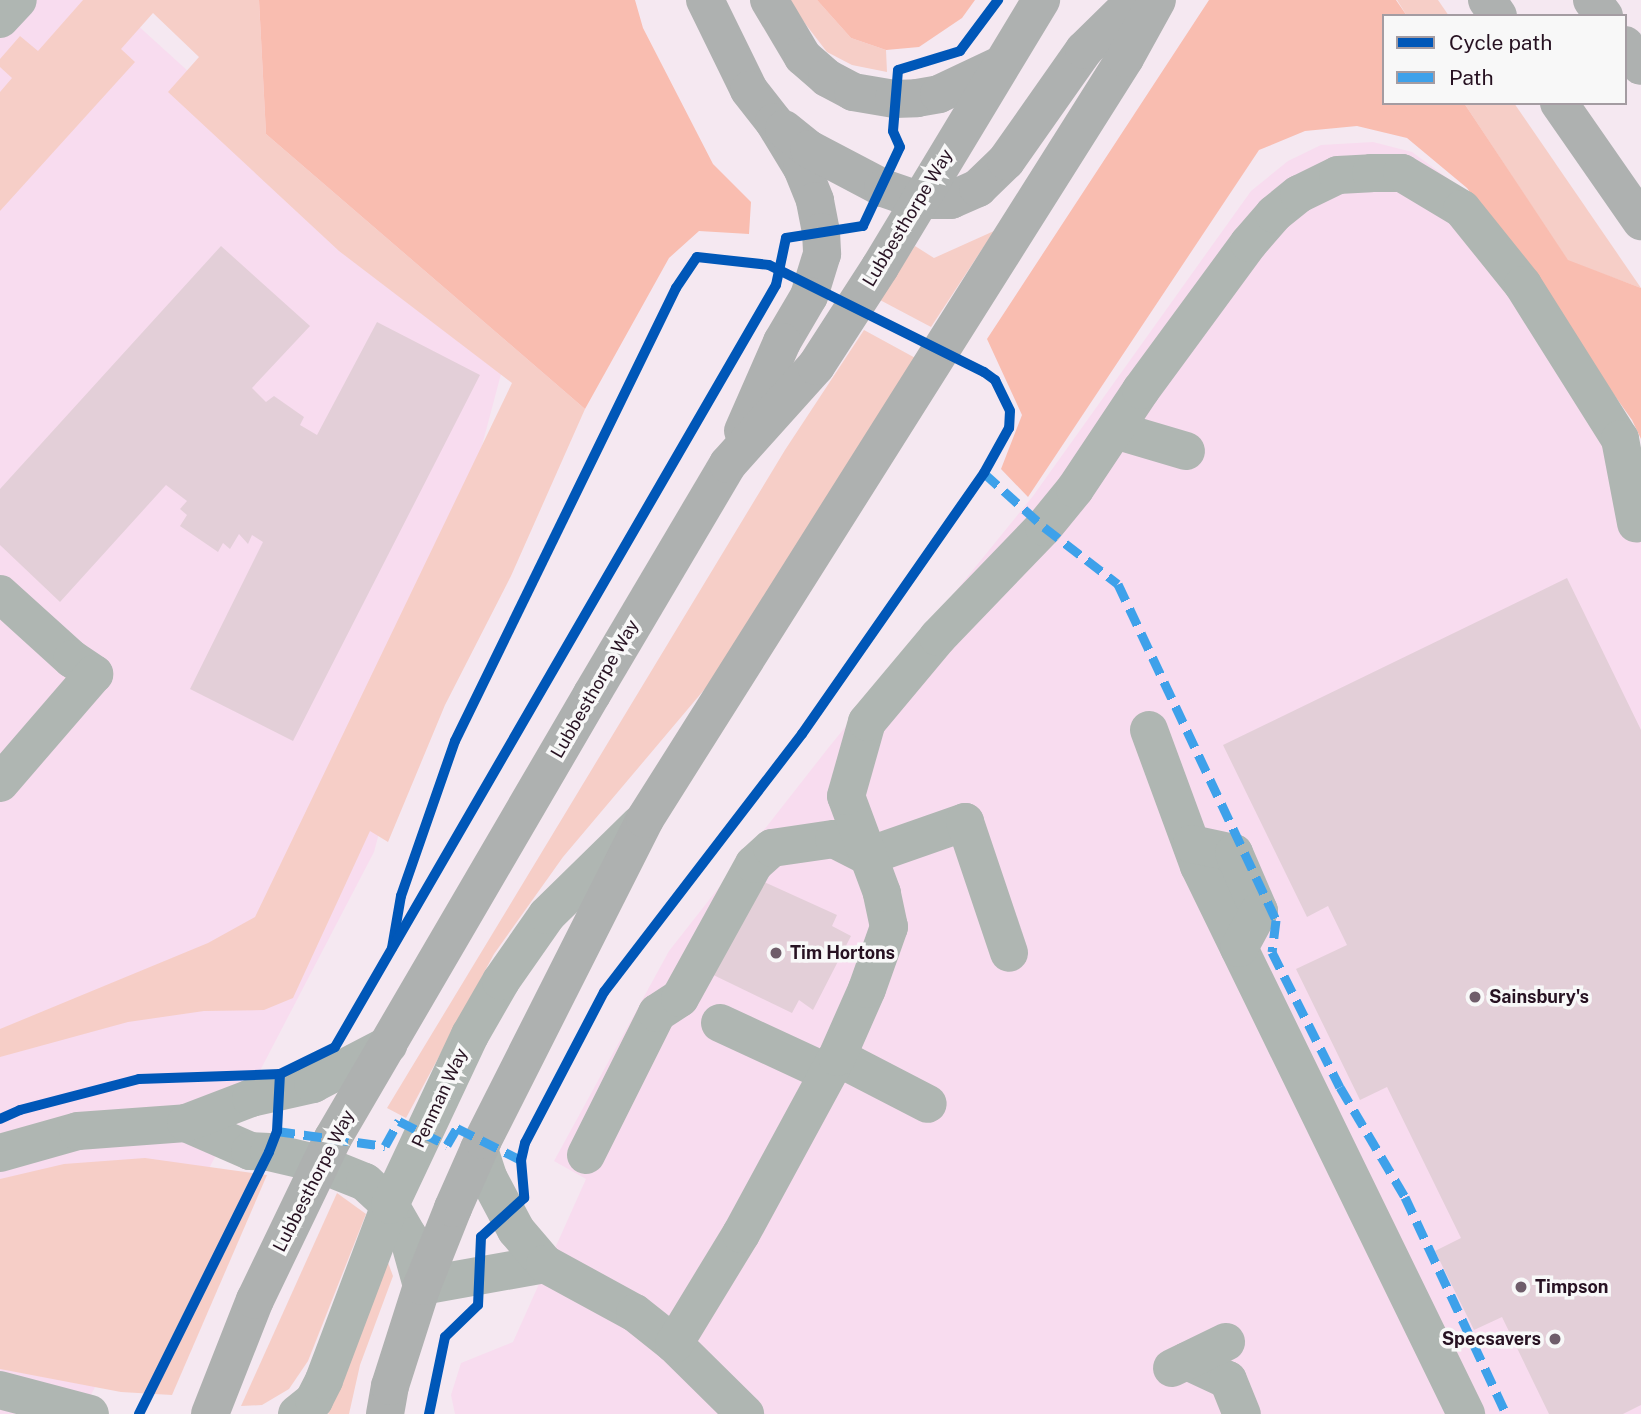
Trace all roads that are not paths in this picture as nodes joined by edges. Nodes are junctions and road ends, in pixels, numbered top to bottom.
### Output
1 (18, 0) edge
2 (705, 0) edge
3 (769, 0) edge
4 (1041, 0) edge
5 (1135, 0) edge
6 (1157, 0) edge
7 (0, 19) edge
8 (1627, 48) edge
9 (1000, 65) junction
10 (1641, 66) edge
11 (1560, 105) edge
12 (774, 122) junction
13 (918, 200) junction
14 (1641, 221) edge
15 (1115, 430) junction
16 (1186, 451) dead end
17 (728, 464) junction
18 (1636, 523) dead end
19 (0, 594) edge
20 (1149, 730) dead end
21 (0, 783) edge
22 (645, 819) junction
23 (868, 856) junction
24 (1009, 953) dead end
25 (720, 1023) dead end
26 (388, 1045) junction
27 (832, 1065) junction
28 (928, 1104) dead end
29 (186, 1123) junction
30 (479, 1149) junction
31 (0, 1153) edge
32 (597, 1160) dead end
33 (320, 1164) junction
34 (390, 1205) junction
35 (545, 1264) junction
36 (422, 1286) junction
37 (1226, 1342) dead end
38 (674, 1344) junction
39 (0, 1390) edge
40 (90, 1414) edge
41 (210, 1414) edge
42 (297, 1414) edge
43 (385, 1414) edge
44 (745, 1414) edge
45 (1242, 1414) edge
46 (1466, 1414) edge

1 - 7 street
2 - 12 highway
3 - 9 highway
4 - 9 highway, Lubbesthorpe Way
5 - 13 highway
6 - 22 highway
8 - 10 highway
9 - 13 highway, Lubbesthorpe Way
11 - 14 highway
12 - 13 highway
12 - 17 highway
13 - 17 highway, Lubbesthorpe Way
15 - 16 street
15 - 18 street
15 - 23 street
17 - 26 highway, Lubbesthorpe Way
19 - 21 street
20 - 46 street
22 - 30 highway
22 - 34 street, Penman Way
23 - 24 street
23 - 27 street
23 - 32 street
25 - 27 street
26 - 29 street
26 - 33 highway, Lubbesthorpe Way
27 - 28 street
27 - 38 street
29 - 31 street
29 - 33 street
30 - 35 street
30 - 36 highway
33 - 34 street
33 - 41 highway, Lubbesthorpe Way
34 - 36 street
34 - 42 street, Penman Way
35 - 36 street
35 - 38 street
36 - 43 highway
37 - 45 street
38 - 44 street
39 - 40 street

